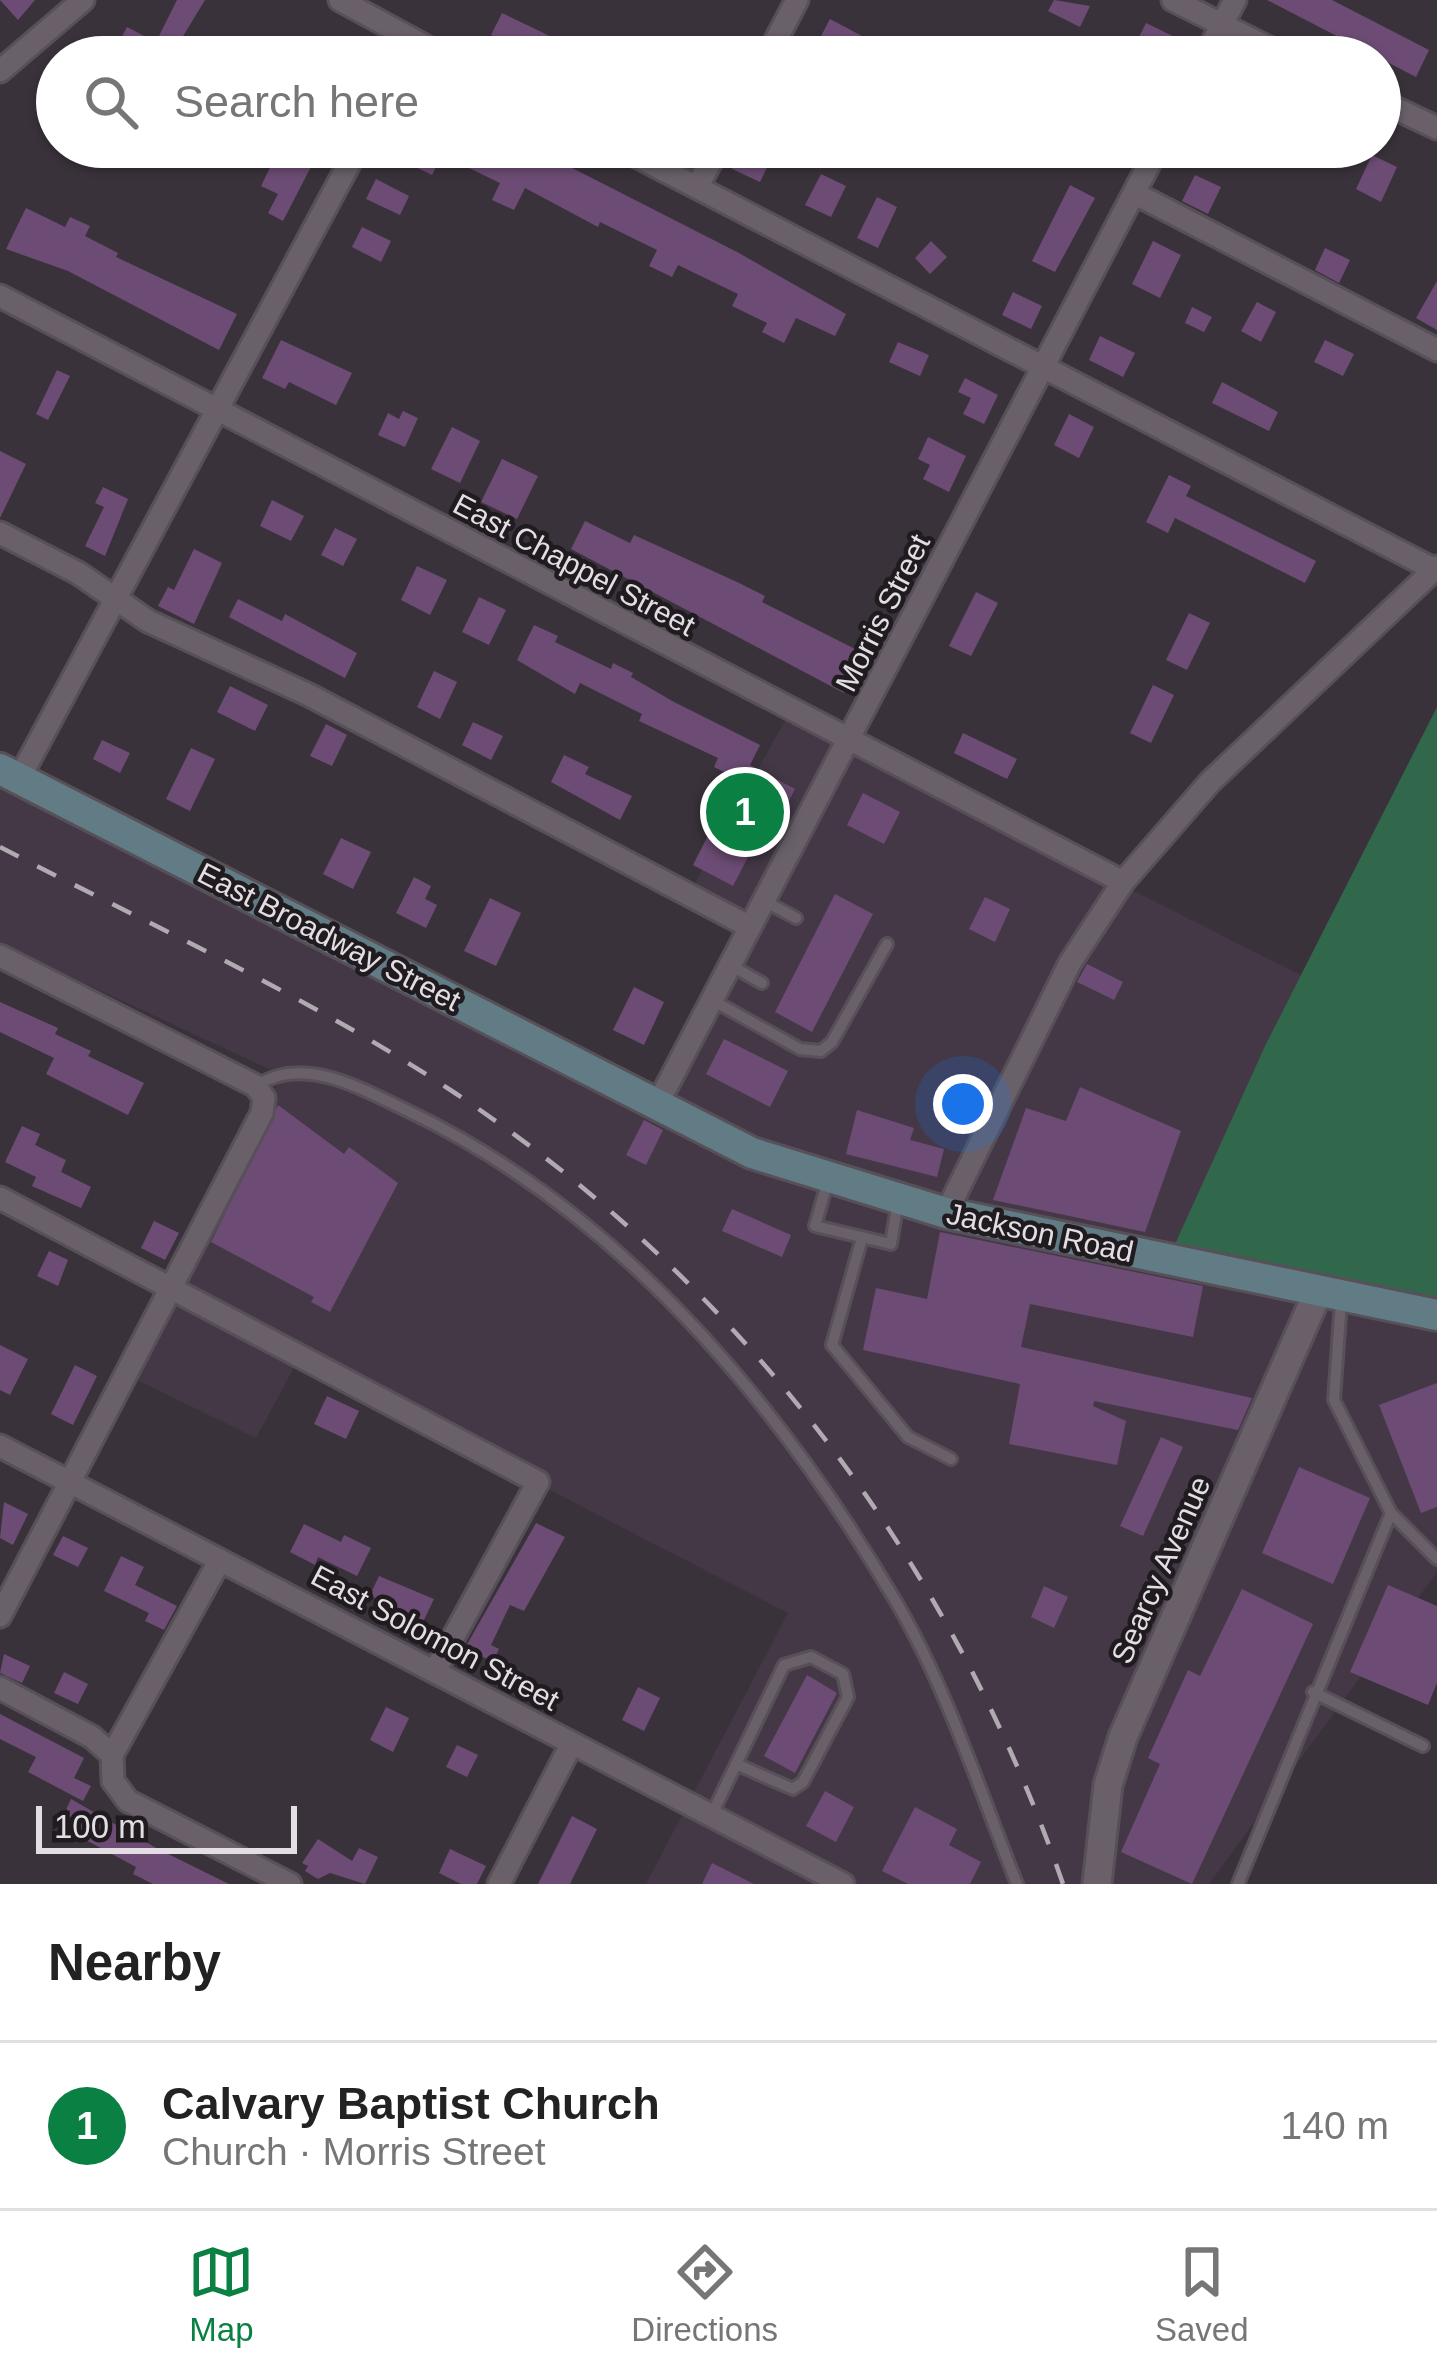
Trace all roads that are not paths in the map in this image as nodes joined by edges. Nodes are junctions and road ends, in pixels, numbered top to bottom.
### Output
1 (83, 0) edge
2 (340, 0) edge
3 (797, 0) edge
4 (1173, 0) edge
5 (1235, 0) edge
6 (1221, 26) junction
7 (40, 36) edge
8 (391, 36) edge
9 (777, 36) edge
10 (1216, 36) edge
11 (1242, 36) edge
12 (36, 39) edge
13 (1, 68) edge
14 (1401, 111) edge
15 (1437, 128) edge
16 (347, 168) edge
17 (660, 168) edge
18 (707, 168) edge
19 (1147, 168) edge
20 (697, 187) junction
21 (1134, 193) junction
22 (0, 296) edge
23 (1437, 350) edge
24 (1043, 368) junction
25 (217, 412) junction
26 (0, 533) edge
27 (1435, 568) edge
28 (117, 599) junction
29 (848, 743) junction
30 (10, 774) edge
31 (1123, 882) junction
32 (764, 901) junction
33 (796, 919) dead end
34 (750, 927) junction
35 (887, 944) dead end
36 (0, 956) edge
37 (730, 964) junction
38 (762, 983) dead end
39 (712, 1000) junction
40 (260, 1092) junction
41 (657, 1105) junction
42 (828, 1180) junction
43 (0, 1198) edge
44 (898, 1200) junction
45 (946, 1213) junction
46 (862, 1238) junction
47 (170, 1286) junction
48 (1330, 1294) junction
49 (1437, 1315) edge
50 (0, 1446) edge
51 (951, 1459) dead end
52 (67, 1482) junction
53 (106, 1502) junction
54 (54, 1508) junction
55 (1391, 1513) junction
56 (1437, 1559) edge
57 (220, 1560) junction
58 (0, 1616) edge
59 (435, 1670) junction
60 (0, 1688) edge
61 (1313, 1692) junction
62 (572, 1744) junction
63 (1423, 1746) dead end
64 (112, 1755) junction
65 (736, 1764) junction
66 (711, 1816) junction
67 (290, 1884) edge
68 (499, 1884) edge
69 (843, 1884) edge
70 (1017, 1884) edge
71 (1097, 1884) edge
72 (1238, 1884) edge

1 - 7 street
2 - 8 street
3 - 9 street
4 - 6 street
5 - 6 street
6 - 10 street
6 - 11 street
12 - 13 street
14 - 15 street
16 - 25 street
17 - 20 street
18 - 20 street
19 - 21 street, Morris Street
20 - 24 street
21 - 23 street
21 - 24 street, Morris Street
22 - 25 street, East Chappel Street
24 - 27 street
24 - 29 street, Morris Street
25 - 28 street
25 - 29 street, East Chappel Street
26 - 28 street
27 - 31 street
28 - 30 street
28 - 34 street
29 - 31 street, East Chappel Street
29 - 32 street, Morris Street
30 - 41 main road, East Broadway Street
31 - 45 street
32 - 33 lane
32 - 34 street, Morris Street
34 - 37 street, Morris Street
35 - 39 lane
36 - 40 street
37 - 38 lane
37 - 39 street, Morris Street
39 - 41 street, Morris Street
40 - 47 street
40 - 70 lane
41 - 42 main road, Jackson Road
42 - 44 main road, Jackson Road
42 - 46 lane
43 - 47 street
44 - 45 main road, Jackson Road
44 - 46 lane
45 - 48 main road, Jackson Road
46 - 51 lane
47 - 52 street
47 - 59 street
48 - 49 main road, Jackson Road
48 - 55 lane
48 - 71 street, Searcy Avenue
50 - 52 street, East Solomon Street
52 - 53 street, East Solomon Street
52 - 54 street
53 - 54 street
53 - 57 street, East Solomon Street
54 - 58 street
55 - 56 lane
55 - 61 lane
57 - 59 street, East Solomon Street
57 - 64 street
59 - 62 street, East Solomon Street
60 - 64 street
61 - 63 lane
61 - 72 lane
62 - 66 street, East Solomon Street
62 - 68 street
64 - 67 street
65 - 65 lane
65 - 66 lane
66 - 69 street, East Solomon Street

